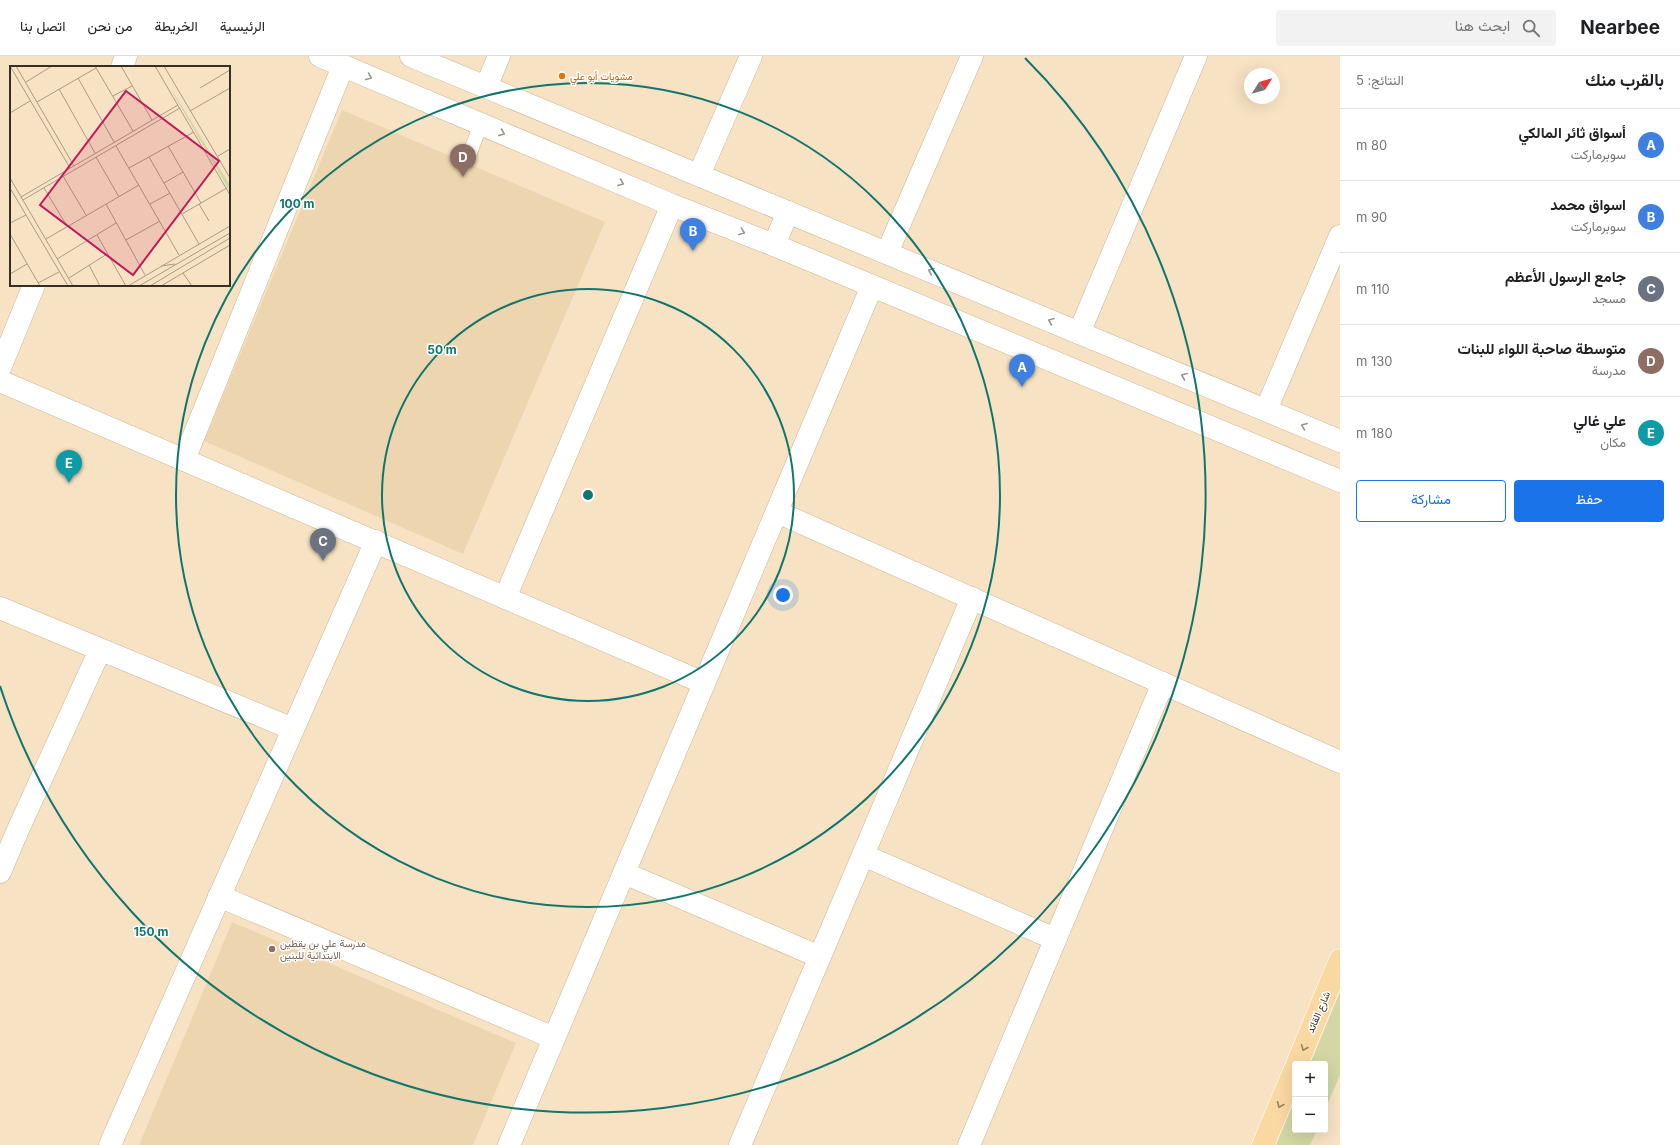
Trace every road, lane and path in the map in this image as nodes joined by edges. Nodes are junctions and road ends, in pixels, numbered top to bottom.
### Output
1 (126, 56) edge
2 (320, 56) edge
3 (411, 56) edge
4 (499, 56) edge
5 (750, 56) edge
6 (972, 56) edge
7 (1196, 56) edge
8 (447, 63) edge
9 (122, 66) edge
10 (344, 66) junction
11 (486, 87) junction
12 (481, 124) junction
13 (466, 163) dead end
14 (699, 175) junction
15 (672, 205) junction
16 (788, 212) junction
17 (1340, 236) edge
18 (774, 245) junction
19 (887, 253) junction
20 (34, 286) edge
21 (872, 286) junction
22 (1079, 333) junction
23 (0, 368) edge
24 (0, 381) edge
25 (1266, 410) junction
26 (1340, 441) edge
27 (184, 460) junction
28 (1340, 481) edge
29 (777, 512) junction
30 (376, 541) junction
31 (505, 598) junction
32 (972, 598) junction
33 (0, 608) edge
34 (100, 650) junction
35 (704, 683) junction
36 (1163, 683) junction
37 (293, 729) junction
38 (1340, 762) edge
39 (8, 828) edge
40 (863, 855) junction
41 (0, 872) edge
42 (624, 873) junction
43 (219, 896) junction
44 (1055, 939) junction
45 (820, 957) junction
46 (1340, 960) edge
47 (554, 1038) junction
48 (1298, 1061) edge
49 (1292, 1076) edge
50 (110, 1145) edge
51 (509, 1145) edge
52 (740, 1145) edge
53 (969, 1145) edge
54 (1263, 1145) edge

1 - 9 street
2 - 10 street
3 - 8 street
4 - 11 street
5 - 14 street
6 - 19 street
7 - 22 street
8 - 11 street
10 -> 12 street
10 - 27 street
11 - 14 street
12 - 13 lane
12 -> 15 street
14 - 16 street
15 -> 18 street
15 - 31 street
16 - 18 street
16 - 19 street
17 - 25 street
18 - 21 street
22 -> 19 street
20 - 23 street
21 - 28 street
21 - 29 street
25 -> 22 street
24 - 27 street
26 -> 25 street
27 - 30 street
29 - 32 street
29 - 35 street
30 - 31 street
30 - 37 street
31 - 35 street
32 - 36 street
32 - 40 street
33 - 34 street
34 - 37 street
34 - 39 street
35 - 42 street
36 - 38 street
36 - 44 street
37 - 43 street
39 - 41 street
40 - 44 street
40 - 45 street
42 - 45 street
42 - 47 street
43 - 47 street
43 - 50 street
44 - 53 street
45 - 52 street
46 -> 48 main road, شارع القائد
47 - 51 street
49 -> 54 main road

